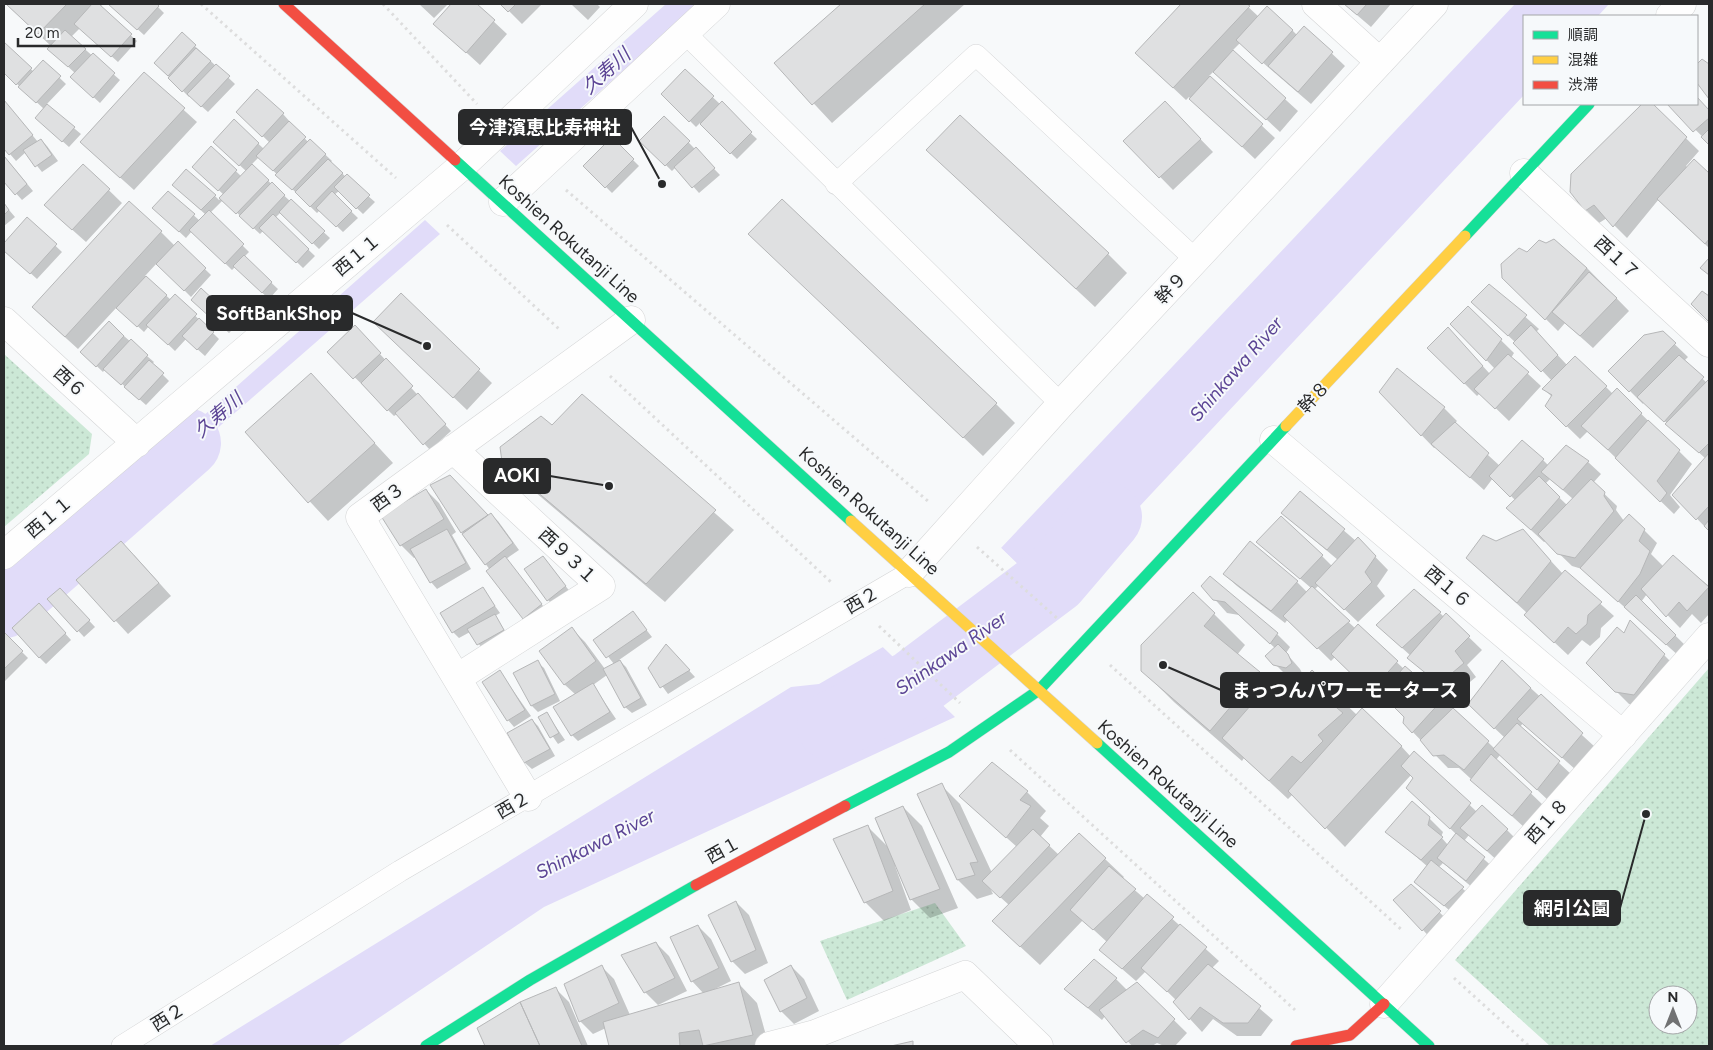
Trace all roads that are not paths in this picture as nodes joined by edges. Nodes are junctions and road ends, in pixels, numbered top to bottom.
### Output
1 (284, 4) edge
2 (634, 4) edge
3 (716, 4) edge
4 (1316, 4) edge
5 (1434, 4) edge
6 (1682, 4) edge
7 (1671, 15) edge
8 (684, 32) junction
9 (1380, 62) junction
10 (1588, 105) edge
11 (462, 166) junction
12 (1524, 173) junction
13 (836, 184) junction
14 (503, 202) junction
15 (1197, 260) junction
16 (631, 320) junction
17 (4, 321) edge
18 (1709, 343) edge
19 (1062, 404) junction
20 (1274, 440) junction
21 (137, 443) junction
22 (453, 449) junction
23 (4, 555) edge
24 (909, 573) junction
25 (1709, 637) edge
26 (456, 678) junction
27 (1039, 690) junction
28 (1623, 735) junction
29 (528, 797) junction
30 (1384, 1004) junction
31 (122, 1046) edge
32 (426, 1046) edge
33 (769, 1046) edge
34 (1039, 1046) edge
35 (1296, 1046) edge
36 (1429, 1046) edge

1 - 11 street, Koshien Rokutanji Line
2 - 11 street, 西１１
3 - 8 street
4 - 9 street
5 - 9 street, 幹９
6 - 7 street
8 - 13 lane
8 - 14 street
9 - 15 street, 幹９
10 - 12 street, 幹８
11 - 14 street, Koshien Rokutanji Line
11 - 21 street, 西１１
12 - 18 street, 西１７
12 - 20 street, 幹８
13 - 15 lane
13 - 19 lane
14 - 16 street, Koshien Rokutanji Line
15 - 19 street, 幹９
16 - 22 street, 西３
16 - 24 street, Koshien Rokutanji Line
17 - 21 street, 西６
19 - 24 street, 幹９
20 - 27 street, 幹８
20 - 28 street, 西１６
21 - 23 street, 西１１
22 - 26 street, 西３
22 - 26 street, 西９３１
24 - 27 street, Koshien Rokutanji Line
24 - 29 lane, 西２
25 - 28 street, 西１８
26 - 29 street, 西３
27 - 30 street, Koshien Rokutanji Line
27 - 32 street, 西１
28 - 30 street, 西１８
29 - 31 lane, 西２
30 - 35 street
30 - 36 street, Koshien Rokutanji Line
33 - 34 street

